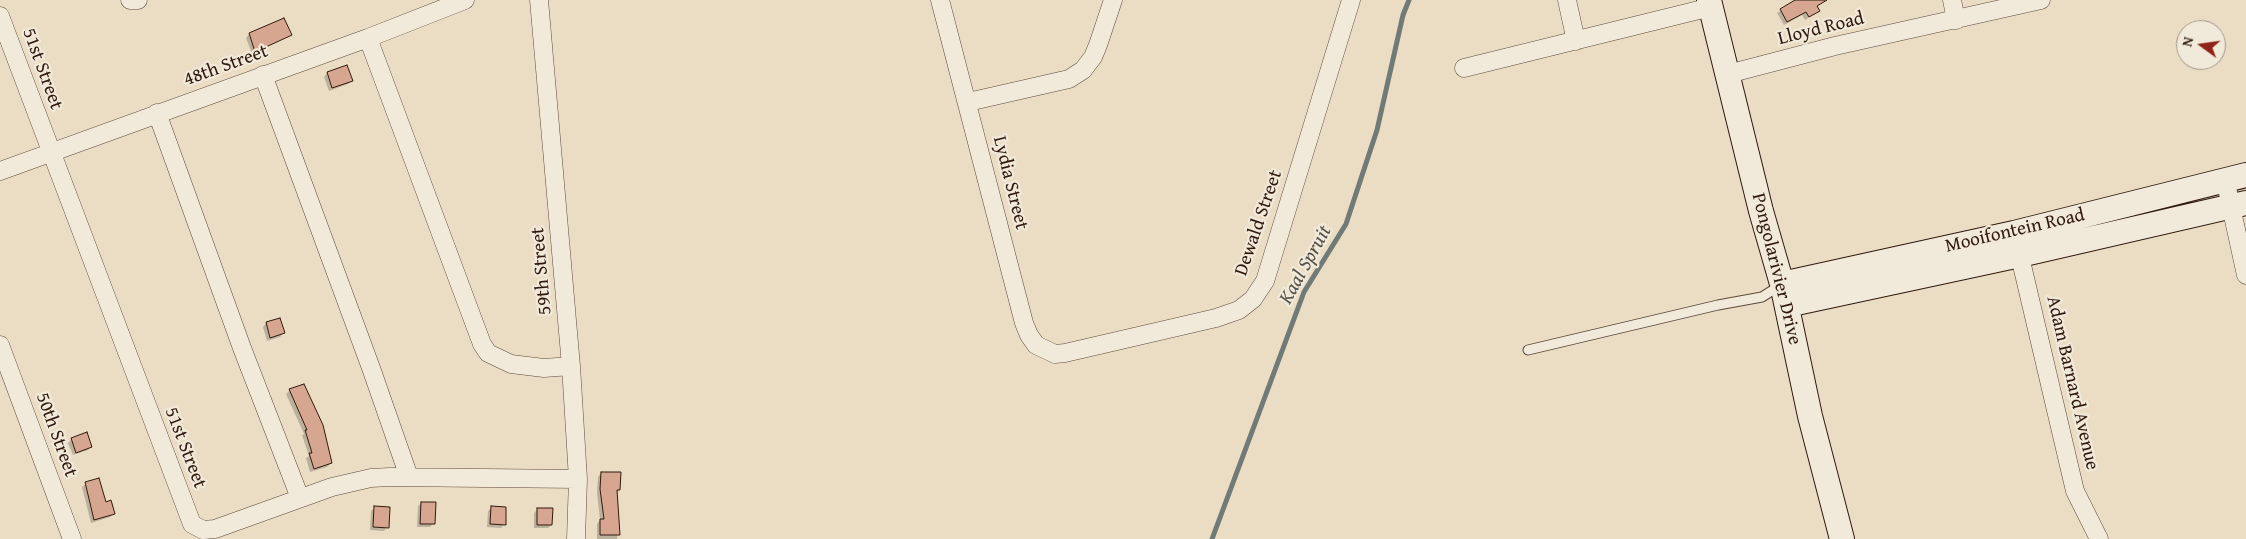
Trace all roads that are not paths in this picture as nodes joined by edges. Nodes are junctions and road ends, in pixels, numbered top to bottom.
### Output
1 (130, 0) edge
2 (138, 0) edge
3 (465, 0) edge
4 (539, 0) edge
5 (940, 0) edge
6 (1113, 0) edge
7 (1351, 0) edge
8 (1567, 0) edge
9 (1952, 0) edge
10 (2041, 0) edge
11 (1710, 4) edge
12 (0, 16) edge
13 (1956, 20) junction
14 (368, 38) junction
15 (1576, 41) junction
16 (1464, 68) dead end
17 (1728, 74) junction
18 (263, 75) junction
19 (968, 102) junction
20 (157, 113) junction
21 (50, 152) junction
22 (0, 171) edge
23 (2236, 177) edge
24 (2239, 204) edge
25 (2014, 233) junction
26 (2020, 255) junction
27 (2246, 275) edge
28 (1776, 298) junction
29 (0, 345) edge
30 (1528, 350) dead end
31 (1065, 353) joint
32 (571, 366) junction
33 (409, 477) junction
34 (578, 479) junction
35 (300, 498) junction
36 (72, 539) edge
37 (576, 539) edge
38 (1842, 539) edge
39 (2099, 539) edge

1 - 2 street
3 - 14 street, 48th Street
4 - 32 street, 59th Street
5 - 19 street, Lydia Street
6 - 19 street
7 - 31 street, Dewald Street
8 - 15 street
9 - 13 street
10 - 13 street, Lloyd Road
11 - 15 street
11 - 17 street, Pongolarivier Drive
12 - 21 street, 51st Street
13 - 17 street, Lloyd Road
14 - 18 street, 48th Street
14 - 32 street
15 - 16 street
17 - 28 street, Pongolarivier Drive
18 - 20 street, 48th Street
18 - 33 street
19 - 31 street, Lydia Street
20 - 21 street, 48th Street
20 - 35 street
21 - 22 street, 48th Street
21 - 35 street, 51st Street
23 - 24 street
23 - 25 street, Mooifontein Road
24 - 26 street, Mooifontein Road
24 - 27 street
25 - 26 street, Adam Barnard Avenue
25 - 28 street, Mooifontein Road
26 - 28 street, Mooifontein Road
26 - 39 street, Adam Barnard Avenue
28 - 30 lane
28 - 38 street, Pongolarivier Drive
29 - 36 street, 50th Street
32 - 34 street, 59th Street
33 - 34 street, 51st Street
33 - 35 street, 51st Street
34 - 37 street, 59th Street

